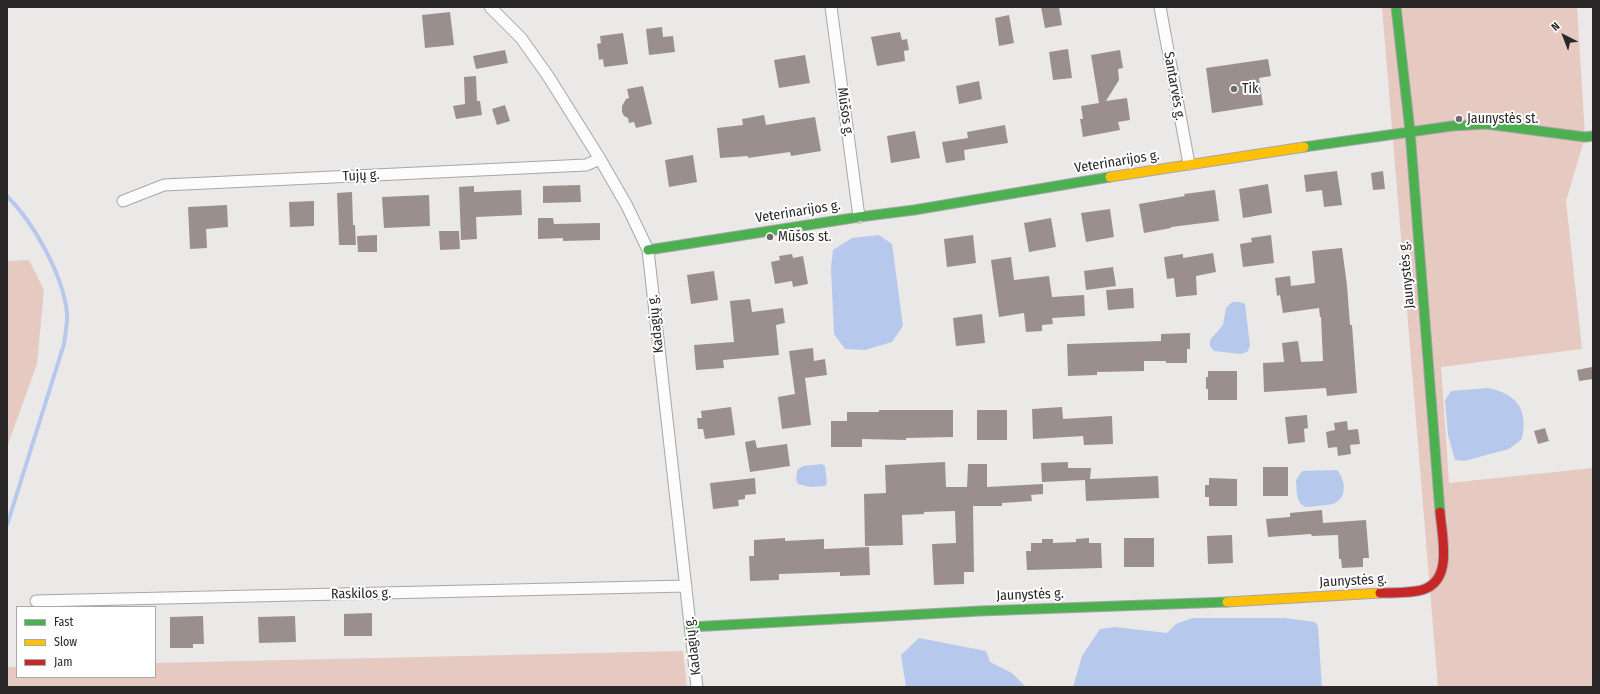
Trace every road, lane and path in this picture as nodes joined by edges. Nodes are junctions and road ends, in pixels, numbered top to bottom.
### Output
1 (490, 7) edge
2 (831, 7) edge
3 (1160, 7) edge
4 (1396, 7) edge
5 (1410, 131) junction
6 (1593, 136) edge
7 (600, 159) junction
8 (1189, 164) junction
9 (123, 201) dead end
10 (859, 217) junction
11 (648, 250) junction
12 (686, 586) junction
13 (36, 601) dead end
14 (690, 628) junction
15 (697, 687) edge

1 - 7 street, Kadagių g.
2 - 10 street, Mūšos g.
3 - 8 street, Santarvės g.
4 - 5 street, Jaunystės g.
5 - 6 street, Veterinarijos g.
5 - 8 street, Veterinarijos g.
5 - 14 street, Jaunystės g.
7 - 9 street, Tujų g.
7 - 11 street, Kadagių g.
8 - 10 street, Veterinarijos g.
10 - 11 street, Veterinarijos g.
11 - 12 street, Kadagių g.
12 - 13 street, Raskilos g.
12 - 14 street, Kadagių g.
14 - 15 street, Kadagių g.

